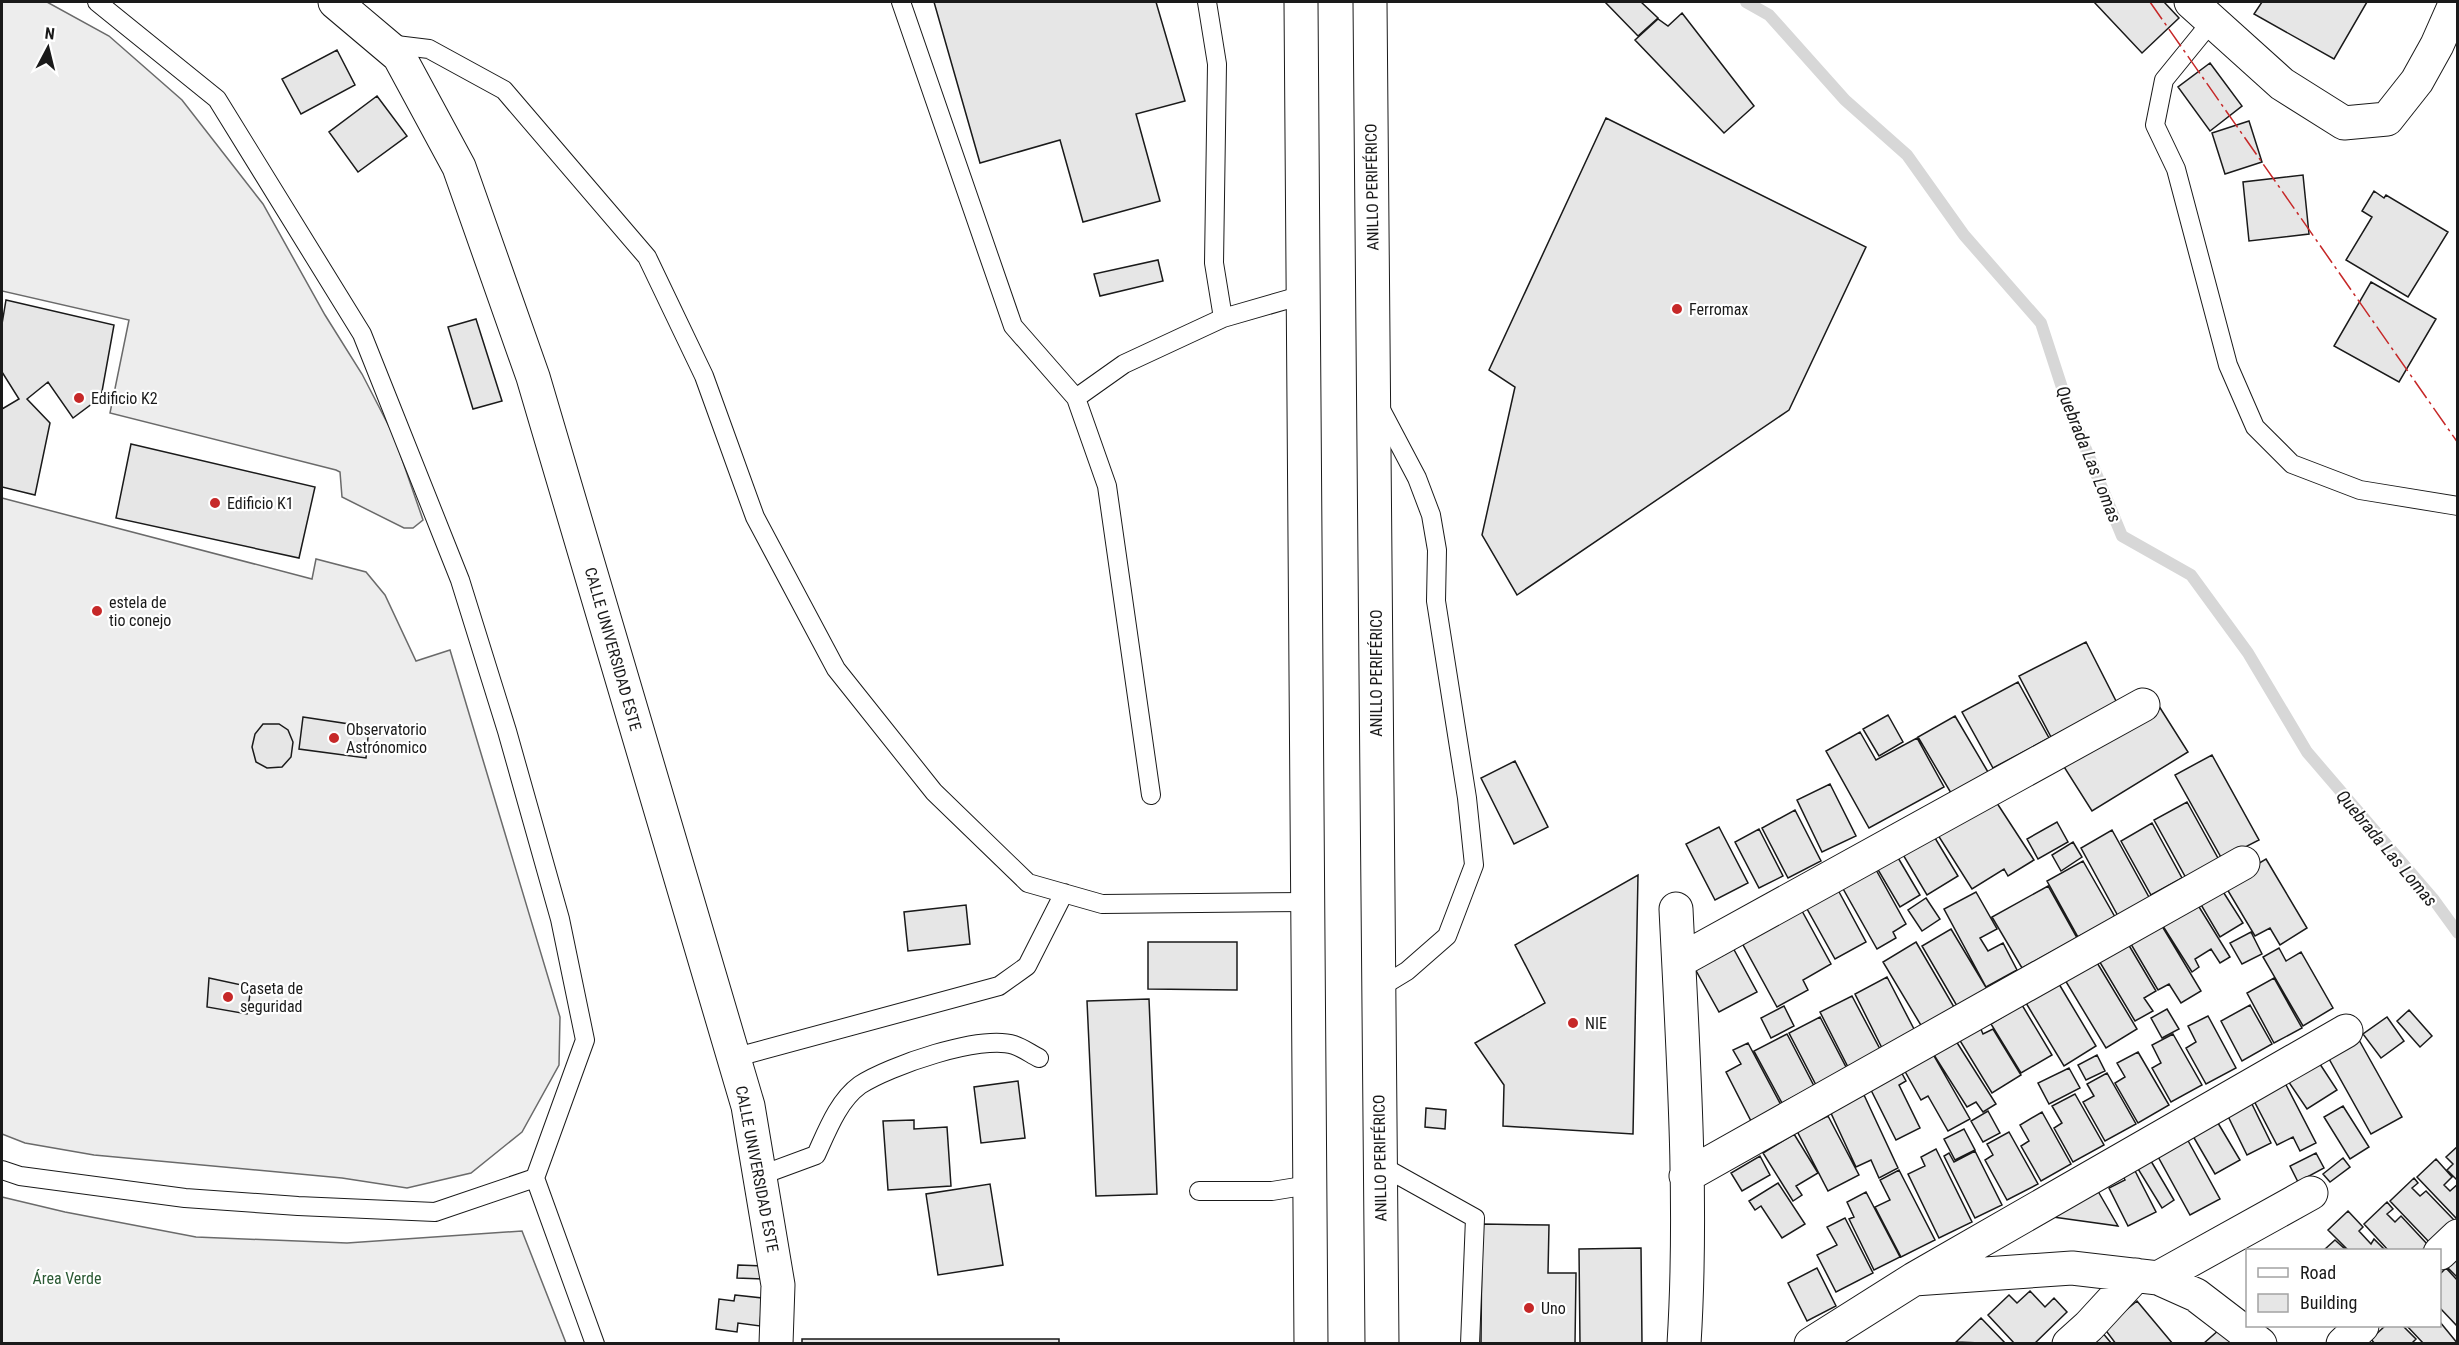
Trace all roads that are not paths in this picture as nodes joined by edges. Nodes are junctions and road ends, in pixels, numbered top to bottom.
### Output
1 (97, 2) edge
2 (335, 2) edge
3 (901, 2) edge
4 (1208, 2) edge
5 (1301, 2) edge
6 (1370, 2) edge
7 (2456, 2) edge
8 (2201, 11) edge
9 (385, 44) junction
10 (1303, 295) junction
11 (1222, 318) junction
12 (1374, 395) junction
13 (1076, 398) junction
14 (2457, 506) edge
15 (2143, 705) dead end
16 (1151, 795) dead end
17 (2243, 863) dead end
18 (1064, 893) junction
19 (1308, 902) junction
20 (1676, 909) dead end
21 (1679, 961) junction
22 (1378, 988) junction
23 (2346, 1032) dead end
24 (734, 1058) junction
25 (1039, 1058) dead end
26 (1380, 1165) junction
27 (2, 1170) edge
28 (759, 1176) junction
29 (1686, 1176) junction
30 (535, 1179) junction
31 (1310, 1185) junction
32 (1199, 1191) dead end
33 (2311, 1193) dead end
34 (2457, 1236) edge
35 (2441, 1251) edge
36 (2147, 1276) junction
37 (1914, 1279) junction
38 (2361, 1327) edge
39 (595, 1344) edge
40 (776, 1344) edge
41 (1311, 1344) edge
42 (1382, 1344) edge
43 (1470, 1344) edge
44 (1684, 1344) edge
45 (1811, 1344) edge
46 (2069, 1344) edge
47 (2260, 1344) edge
48 (2343, 1344) edge

1 - 30 lane
2 - 9 main road, CALLE UNIVERSIDAD ESTE
3 - 13 lane
4 - 11 lane
5 - 10 main road
6 - 12 main road, ANILLO PERIFÉRICO
7 - 8 main road
8 - 14 lane
9 - 18 lane
9 - 24 main road, CALLE UNIVERSIDAD ESTE
10 - 11 lane
10 - 19 main road
11 - 13 lane
12 - 22 main road, ANILLO PERIFÉRICO
12 - 22 lane
13 - 16 lane
15 - 21 main road
17 - 29 main road
18 - 19 lane
18 - 24 lane
19 - 31 main road
20 - 21 main road
21 - 29 main road
22 - 26 main road, ANILLO PERIFÉRICO
23 - 37 main road
24 - 28 main road, CALLE UNIVERSIDAD ESTE
25 - 28 lane
26 - 42 main road, ANILLO PERIFÉRICO
26 - 43 lane
27 - 30 lane
28 - 40 main road, CALLE UNIVERSIDAD ESTE
29 - 44 main road
30 - 39 lane
31 - 32 lane
31 - 41 main road
33 - 36 main road
34 - 35 main road
36 - 37 main road
36 - 46 main road
36 - 47 main road
37 - 45 main road
38 - 48 main road

